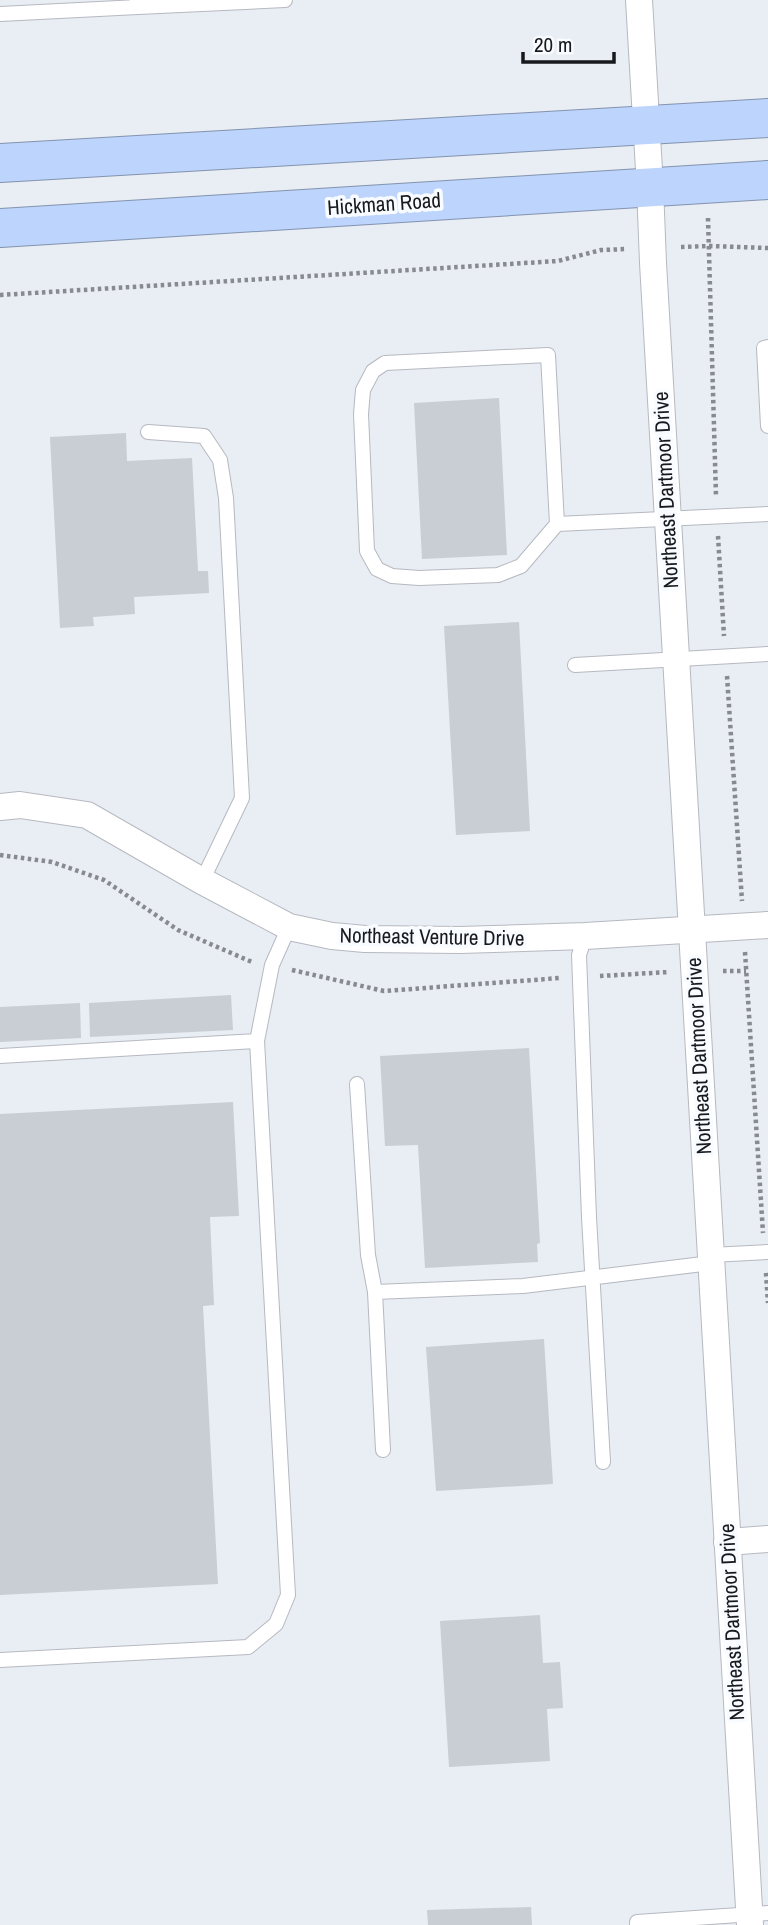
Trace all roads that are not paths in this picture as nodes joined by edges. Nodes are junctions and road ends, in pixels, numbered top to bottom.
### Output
1 (285, 0) edge
2 (639, 0) edge
3 (138, 3) edge
4 (0, 15) edge
5 (768, 118) edge
6 (646, 125) junction
7 (0, 163) edge
8 (768, 180) edge
9 (650, 187) junction
10 (0, 228) edge
11 (768, 347) edge
12 (768, 426) edge
13 (148, 432) dead end
14 (768, 514) edge
15 (668, 519) junction
16 (557, 524) junction
17 (768, 654) edge
18 (676, 659) junction
19 (575, 665) dead end
20 (0, 807) edge
21 (202, 881) junction
22 (756, 926) edge
23 (289, 927) junction
24 (692, 930) junction
25 (585, 936) junction
26 (257, 1041) junction
27 (0, 1056) edge
28 (357, 1084) dead end
29 (766, 1252) edge
30 (711, 1259) junction
31 (592, 1278) junction
32 (375, 1292) junction
33 (383, 1450) dead end
34 (603, 1462) dead end
35 (768, 1539) edge
36 (727, 1542) junction
37 (0, 1660) edge
38 (756, 1918) edge
39 (637, 1925) edge

1 - 3 lane
2 - 6 street, Northeast Dartmoor Drive
3 - 4 lane
5 - 6 highway
6 - 7 highway
6 - 9 street, Northeast Dartmoor Drive
8 - 9 highway, Hickman Road
9 - 10 highway, Hickman Road
9 - 15 street, Northeast Dartmoor Drive
11 - 12 lane
13 - 21 lane
14 - 15 lane
15 - 16 lane
15 - 18 street, Northeast Dartmoor Drive
16 - 16 lane
17 - 18 lane
18 - 19 lane
18 - 24 street, Northeast Dartmoor Drive
20 - 21 street, Northeast Venture Drive
21 - 23 street, Northeast Venture Drive
22 - 24 street, Northeast Venture Drive
23 - 25 street, Northeast Venture Drive
23 - 26 lane
24 - 25 street, Northeast Venture Drive
24 - 30 street, Northeast Dartmoor Drive
25 - 31 lane
26 - 27 lane
26 - 37 lane
28 - 32 lane
29 - 30 lane
30 - 31 lane
30 - 36 street, Northeast Dartmoor Drive
31 - 32 lane
31 - 34 lane
32 - 33 lane
35 - 36 street
36 - 38 street, Northeast Dartmoor Drive
38 - 39 lane

